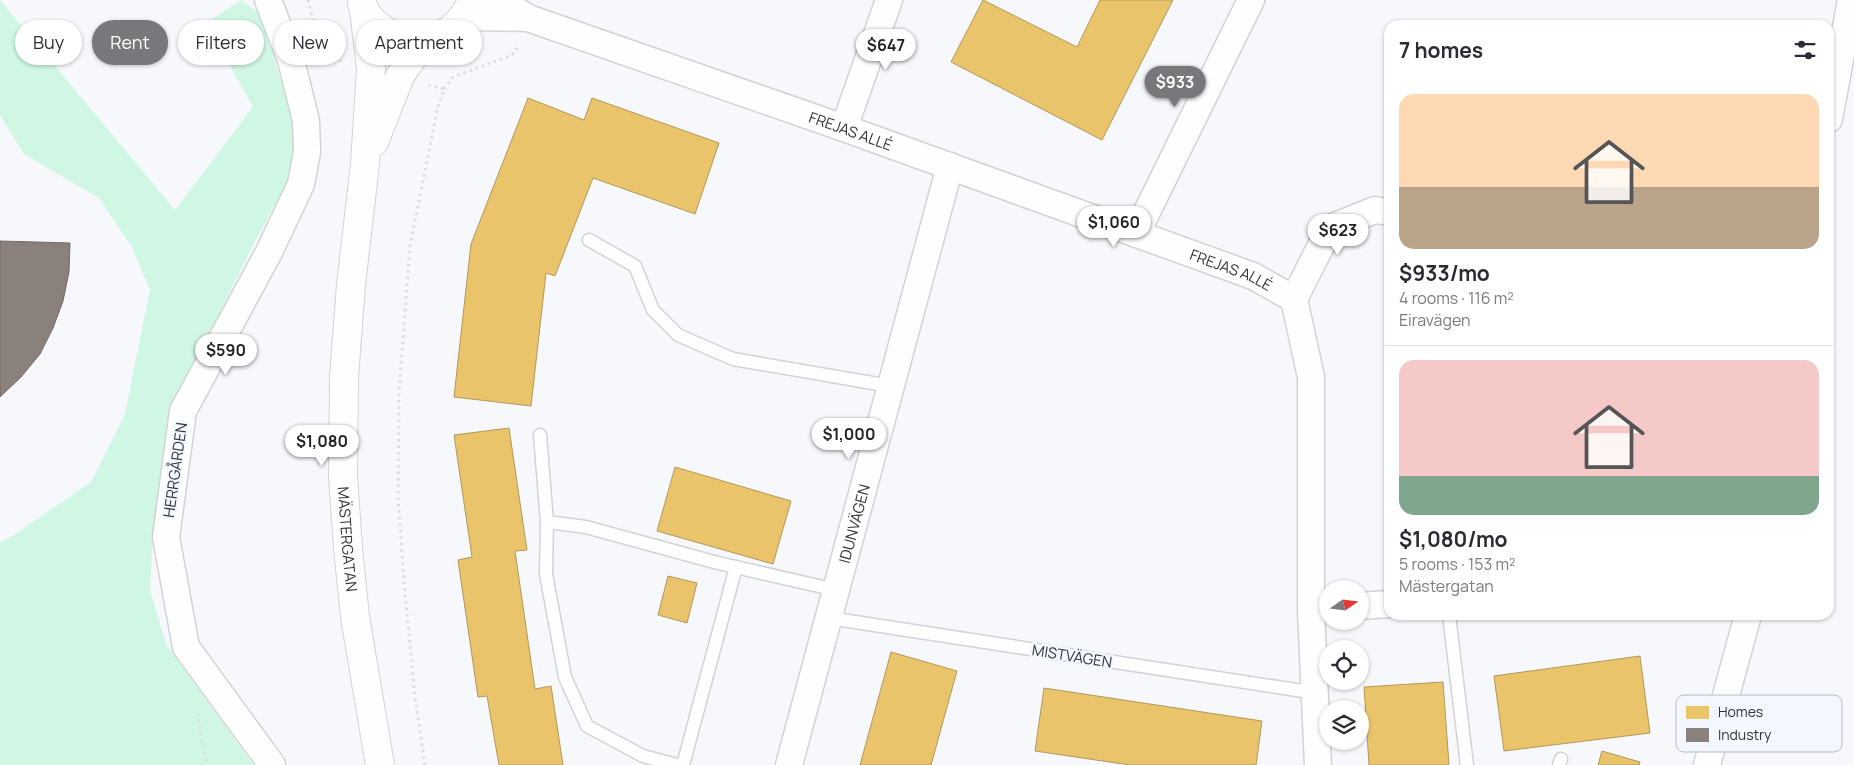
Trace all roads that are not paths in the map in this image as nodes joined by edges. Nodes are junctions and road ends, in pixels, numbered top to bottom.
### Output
1 (268, 0) edge
2 (473, 0) edge
3 (499, 0) edge
4 (889, 0) edge
5 (1251, 0) edge
6 (1851, 0) edge
7 (363, 5) edge
8 (528, 18) junction
9 (374, 20) edge
10 (461, 20) edge
11 (471, 20) edge
12 (407, 65) edge
13 (1834, 92) edge
14 (844, 128) junction
15 (365, 164) junction
16 (950, 166) junction
17 (1384, 211) edge
18 (1136, 234) junction
19 (589, 240) dead end
20 (1294, 299) junction
21 (890, 386) junction
22 (540, 435) dead end
23 (547, 522) junction
24 (736, 567) junction
25 (836, 590) junction
26 (1384, 604) edge
27 (1369, 605) edge
28 (1319, 610) edge
29 (828, 618) junction
30 (1450, 620) edge
31 (1747, 620) edge
32 (1316, 693) junction
33 (1726, 695) edge
34 (1711, 752) edge
35 (272, 765) edge
36 (380, 765) edge
37 (677, 765) edge
38 (682, 765) edge
39 (789, 765) edge
40 (1318, 765) edge
41 (1467, 765) edge
42 (1707, 765) edge

1 - 35 street, HERRGÅRDEN
2 - 10 main road, MÄSTERGATAN
3 - 8 street, FREJAS ALLÉ
4 - 14 street
5 - 18 street
6 - 13 street
7 - 9 main road, MÄSTERGATAN
7 - 15 main road, MÄSTERGATAN
8 - 11 street, FREJAS ALLÉ
8 - 14 street, FREJAS ALLÉ
12 - 15 main road, MÄSTERGATAN
14 - 16 street, FREJAS ALLÉ
15 - 36 main road, MÄSTERGATAN
16 - 18 street, FREJAS ALLÉ
16 - 21 street, IDUNVÄGEN
17 - 20 street
18 - 20 street, FREJAS ALLÉ
19 - 21 lane
20 - 28 street
21 - 25 street, IDUNVÄGEN
22 - 23 lane
23 - 24 lane
23 - 37 lane
24 - 25 lane
24 - 38 lane
25 - 29 street, IDUNVÄGEN
26 - 27 street
28 - 32 street
29 - 32 lane, MISTVÄGEN
29 - 39 street, IDUNVÄGEN
30 - 41 lane
31 - 33 street
32 - 40 street
34 - 42 street

